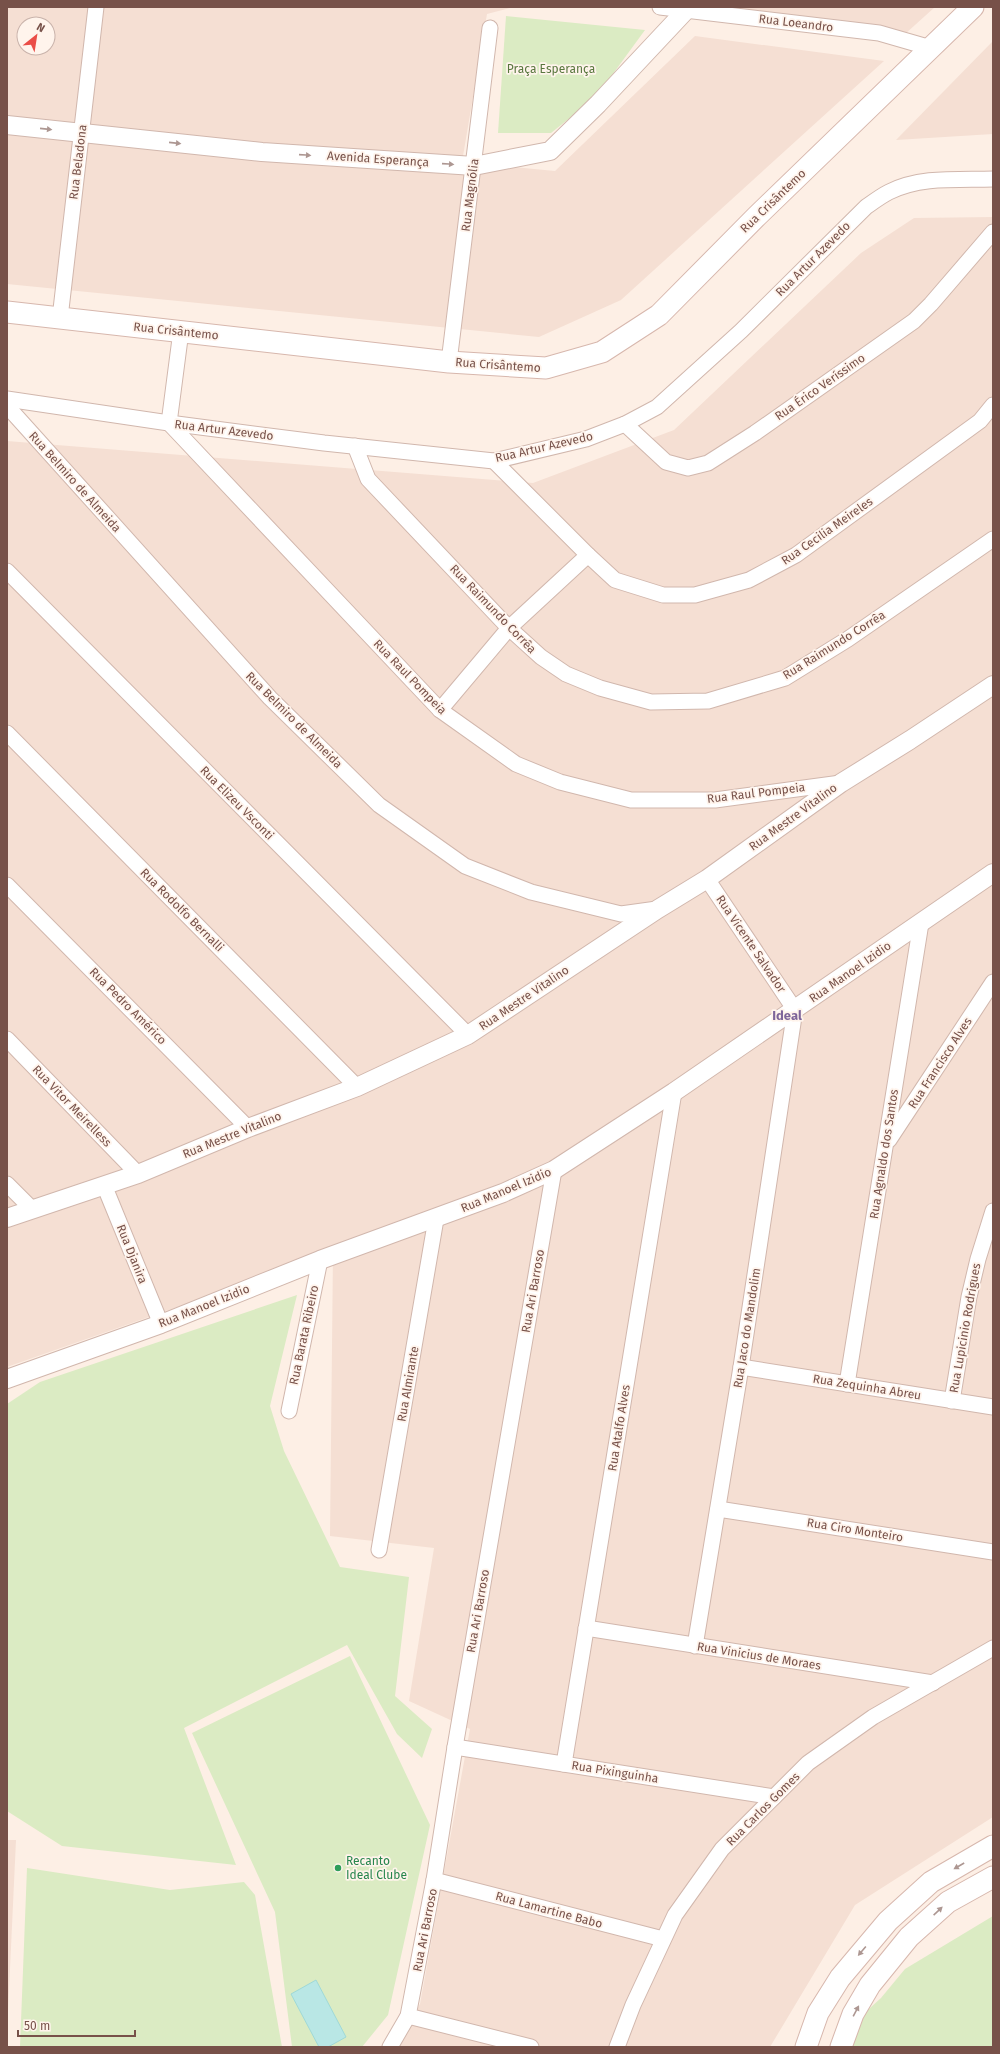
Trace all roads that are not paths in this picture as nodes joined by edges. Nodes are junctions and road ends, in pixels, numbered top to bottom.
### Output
1 (96, 7) edge
2 (660, 7) edge
3 (973, 7) edge
4 (687, 9) edge
5 (490, 28) dead end
6 (931, 48) junction
7 (7, 125) edge
8 (82, 133) junction
9 (474, 166) junction
10 (993, 179) edge
11 (993, 232) edge
12 (7, 312) edge
13 (60, 318) junction
14 (181, 336) junction
15 (449, 362) junction
16 (7, 399) edge
17 (993, 405) edge
18 (7, 406) edge
19 (169, 417) junction
20 (625, 424) junction
21 (355, 446) junction
22 (494, 460) junction
23 (993, 539) edge
24 (588, 555) junction
25 (7, 571) edge
26 (509, 628) junction
27 (993, 685) edge
28 (440, 710) junction
29 (7, 733) edge
30 (841, 783) junction
31 (993, 873) edge
32 (707, 879) junction
33 (7, 885) edge
34 (658, 909) junction
35 (921, 923) junction
36 (993, 982) edge
37 (795, 1010) junction
38 (468, 1035) junction
39 (7, 1039) edge
40 (357, 1087) junction
41 (674, 1092) junction
42 (248, 1128) junction
43 (886, 1144) junction
44 (554, 1170) junction
45 (138, 1174) junction
46 (7, 1184) edge
47 (104, 1185) junction
48 (32, 1209) junction
49 (993, 1211) edge
50 (7, 1218) edge
51 (436, 1218) junction
52 (320, 1260) junction
53 (161, 1324) junction
54 (742, 1367) junction
55 (7, 1379) edge
56 (847, 1384) junction
57 (952, 1401) junction
58 (993, 1407) edge
59 (289, 1411) dead end
60 (718, 1509) junction
61 (379, 1550) dead end
62 (993, 1552) edge
63 (586, 1628) junction
64 (695, 1646) junction
65 (993, 1648) edge
66 (933, 1683) junction
67 (455, 1747) junction
68 (564, 1764) junction
69 (774, 1797) junction
70 (993, 1846) edge
71 (993, 1877) edge
72 (434, 1880) junction
73 (663, 1939) junction
74 (408, 2016) junction
75 (390, 2047) edge
76 (531, 2047) edge
77 (618, 2047) edge
78 (806, 2047) edge
79 (841, 2047) edge

1 - 8 street, Rua Beladona
2 - 4 street, Rua Loeandro
3 - 6 main road, Rua Crisântemo
4 - 6 street, Rua Loeandro
4 - 9 street, Avenida Esperança
5 - 9 street, Rua Magnólia
6 - 15 main road, Rua Crisântemo
7 -> 8 street, Avenida Esperança
8 -> 9 street, Avenida Esperança
8 - 13 street, Rua Beladona
9 - 15 street, Rua Magnólia
10 - 20 street, Rua Artur Azevedo
11 - 20 street, Rua Érico Veríssimo
12 - 13 main road, Rua Crisântemo
13 - 14 main road, Rua Crisântemo
14 - 15 main road, Rua Crisântemo
14 - 19 street
16 - 19 street, Rua Artur Azevedo
17 - 24 street, Rua Cecilia Meireles
18 - 34 street, Rua Belmiro de Almeida
19 - 21 street, Rua Artur Azevedo
19 - 28 street, Rua Raul Pompeia
20 - 22 street, Rua Artur Azevedo
21 - 22 street, Rua Artur Azevedo
21 - 26 street, Rua Raimundo Corrêa
22 - 24 street, Rua Cecilia Meireles
23 - 26 street, Rua Raimundo Corrêa
24 - 26 street
25 - 38 street, Rua Elizeu Vsconti
26 - 28 street
27 - 30 street, Rua Mestre Vitalino
28 - 30 street, Rua Raul Pompeia
29 - 40 street, Rua Rodolfo Bernalli
30 - 32 street, Rua Mestre Vitalino
31 - 35 street, Rua Manoel Izidio
32 - 34 street, Rua Mestre Vitalino
32 - 37 street, Rua Vicente Salvador
33 - 42 street, Rua Pedro Américo
34 - 38 street, Rua Mestre Vitalino
35 - 37 street, Rua Manoel Izidio
35 - 43 street, Rua Agnaldo dos Santos
36 - 43 street, Rua Francisco Alves
37 - 41 street, Rua Manoel Izidio
37 - 54 street, Rua Jaco do Mandolim
38 - 40 street, Rua Mestre Vitalino
39 - 45 street, Rua Vitor Meirelless
40 - 42 street, Rua Mestre Vitalino
41 - 44 street, Rua Manoel Izidio
41 - 63 street, Rua Atalfo Alves
42 - 45 street, Rua Mestre Vitalino
43 - 56 street, Rua Agnaldo dos Santos
44 - 51 street, Rua Manoel Izidio
44 - 67 street, Rua Ari Barroso
45 - 47 street, Rua Mestre Vitalino
46 - 48 street
47 - 48 street, Rua Mestre Vitalino
47 - 53 street, Rua Djanira
48 - 50 street, Rua Mestre Vitalino
49 - 57 street, Rua Lupicinio Rodrigues
51 - 52 street, Rua Manoel Izidio
51 - 61 street, Rua Almirante
52 - 53 street, Rua Manoel Izidio
52 - 59 street, Rua Barata Ribeiro
53 - 55 street, Rua Manoel Izidio
54 - 56 street, Rua Zequinha Abreu
54 - 60 street, Rua Jaco do Mandolim
56 - 57 street, Rua Zequinha Abreu
57 - 58 street, Rua Zequinha Abreu
60 - 62 street, Rua Ciro Monteiro
60 - 64 street, Rua Jaco do Mandolim
63 - 64 street, Rua Vinicius de Moraes
63 - 68 street, Rua Atalfo Alves
64 - 66 street, Rua Vinicius de Moraes
65 - 66 street, Rua Carlos Gomes
66 - 69 street, Rua Carlos Gomes
67 - 68 street, Rua Pixinguinha
67 - 72 street, Rua Ari Barroso
68 - 69 street, Rua Pixinguinha
69 - 73 street, Rua Carlos Gomes
70 -> 78 main road
79 -> 71 main road
72 - 73 street, Rua Lamartine Babo
72 - 74 street, Rua Ari Barroso
73 - 77 street, Rua Carlos Gomes
74 - 75 street, Rua Ari Barroso
74 - 76 street

